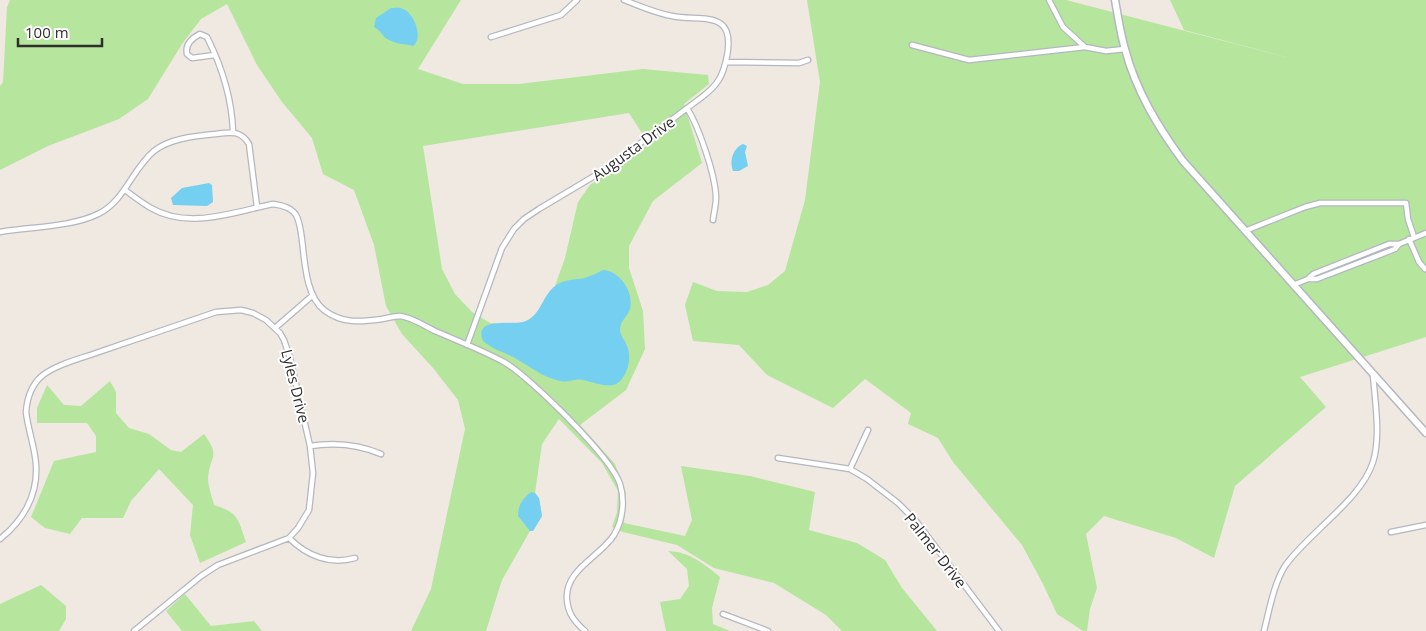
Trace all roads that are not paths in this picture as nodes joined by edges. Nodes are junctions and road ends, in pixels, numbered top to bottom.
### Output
1 (577, 0) edge
2 (624, 0) edge
3 (1049, 0) edge
4 (1115, 0) edge
5 (491, 38) dead end
6 (912, 45) dead end
7 (1085, 46) junction
8 (1125, 49) junction
9 (215, 55) junction
10 (808, 60) dead end
11 (726, 62) junction
12 (687, 108) junction
13 (233, 132) junction
14 (125, 190) junction
15 (257, 207) junction
16 (713, 220) dead end
17 (1245, 231) junction
18 (0, 232) edge
19 (1426, 233) edge
20 (1412, 238) junction
21 (1425, 268) dead end
22 (1293, 285) junction
23 (313, 295) junction
24 (275, 328) junction
25 (467, 345) junction
26 (1373, 375) junction
27 (868, 430) dead end
28 (1426, 433) edge
29 (310, 446) junction
30 (381, 454) dead end
31 (778, 458) dead end
32 (850, 469) junction
33 (1426, 525) edge
34 (1390, 532) dead end
35 (288, 538) junction
36 (0, 539) edge
37 (355, 558) dead end
38 (723, 614) dead end
39 (134, 631) edge
40 (585, 631) edge
41 (768, 631) edge
42 (998, 631) edge
43 (1264, 631) edge

1 - 5 street
2 - 11 street, Augusta Drive
3 - 7 street
4 - 8 main road
6 - 7 street
7 - 8 street
8 - 17 main road
9 - 9 street
9 - 13 street
10 - 11 street
11 - 12 street, Augusta Drive
12 - 16 street
12 - 25 street, Augusta Drive
13 - 14 street
13 - 15 street
14 - 15 street
14 - 18 street
15 - 23 street
17 - 20 street
17 - 22 main road
19 - 20 street
20 - 21 street
20 - 22 street
22 - 26 main road
23 - 24 street
23 - 25 street
24 - 29 street, Lyles Drive
24 - 36 street, Lyles Drive
25 - 40 street
26 - 28 main road
26 - 43 street
27 - 32 street
29 - 30 street
29 - 35 street, Lyles Drive
31 - 32 street, Palmer Drive
32 - 42 street, Palmer Drive
33 - 34 street
35 - 37 street
35 - 39 street, Lyles Drive
38 - 41 street

